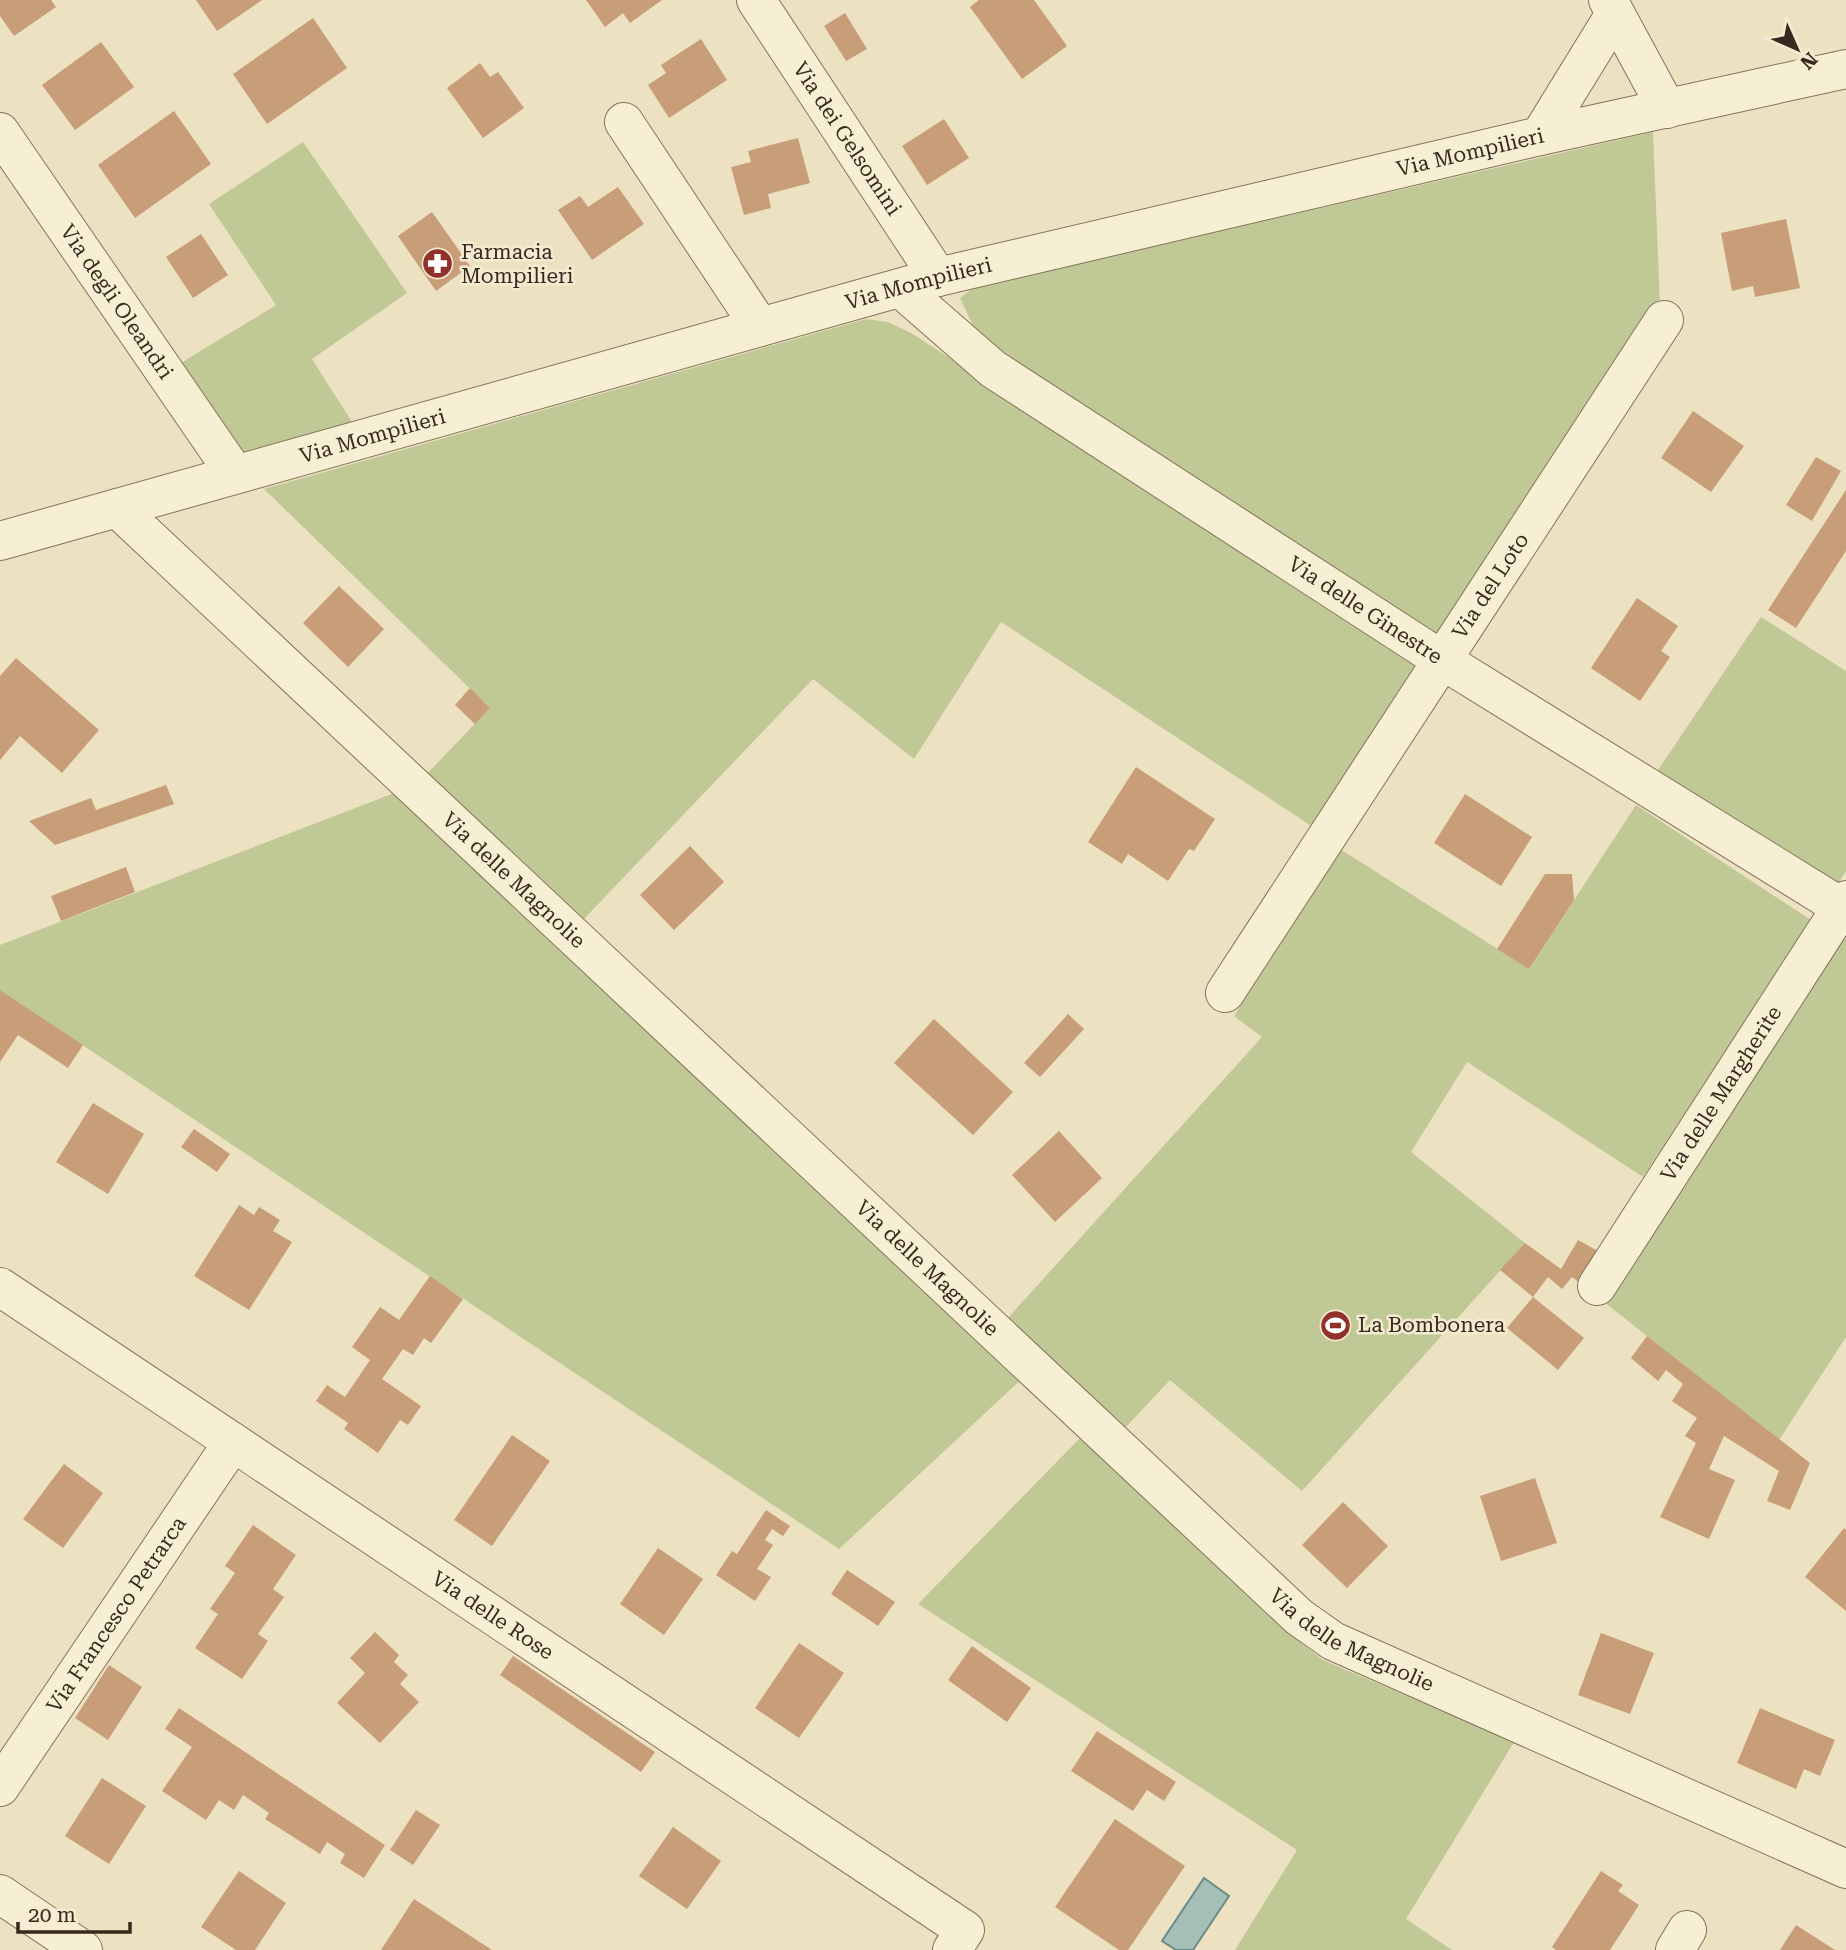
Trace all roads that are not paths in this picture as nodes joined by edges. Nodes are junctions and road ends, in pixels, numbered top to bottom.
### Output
1 (755, 0) edge
2 (1612, 7) edge
3 (1846, 69) edge
4 (1667, 109) junction
5 (624, 122) dead end
6 (0, 132) edge
7 (1540, 136) junction
8 (939, 277) junction
9 (900, 288) junction
10 (1664, 320) dead end
11 (760, 327) junction
12 (235, 474) junction
13 (117, 508) junction
14 (0, 541) edge
15 (1442, 660) junction
16 (1845, 905) edge
17 (1225, 993) dead end
18 (1597, 1286) dead end
19 (0, 1287) edge
20 (233, 1442) junction
21 (0, 1787) edge
22 (1846, 1868) edge
23 (0, 1894) edge
24 (83, 1950) edge
25 (952, 1950) edge

1 - 8 street, Via dei Gelsomini
2 - 4 street
2 - 7 street
3 - 4 street, Via Mompilieri
4 - 7 street, Via Mompilieri
5 - 11 street
6 - 12 street, Via degli Oleandri
7 - 8 street, Via Mompilieri
8 - 9 street, Via Mompilieri
9 - 11 street, Via Mompilieri
9 - 15 street, Via delle Ginestre
10 - 15 street, Via del Loto
11 - 12 street, Via Mompilieri
12 - 13 street, Via Mompilieri
13 - 14 street, Via Mompilieri
13 - 22 street, Via delle Magnolie
15 - 16 street, Via delle Ginestre
15 - 17 street, Via del Loto
16 - 18 street, Via delle Margherite
19 - 20 street, Via delle Rose
20 - 21 street, Via Francesco Petrarca
20 - 25 street, Via delle Rose
23 - 24 street

